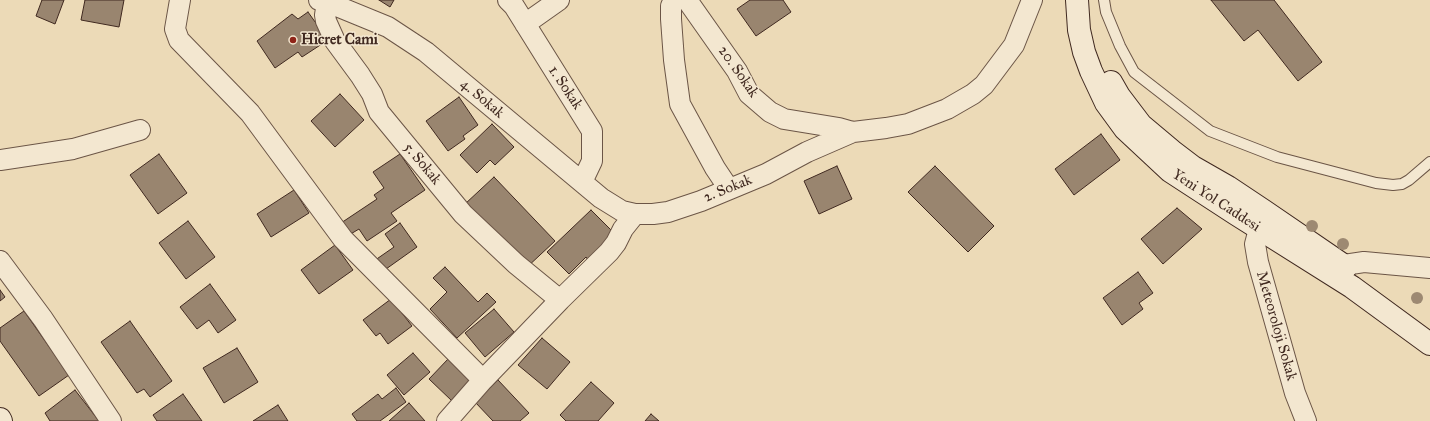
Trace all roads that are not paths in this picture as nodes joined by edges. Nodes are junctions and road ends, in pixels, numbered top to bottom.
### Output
1 (180, 0) edge
2 (508, 0) edge
3 (559, 0) edge
4 (674, 0) edge
5 (687, 0) edge
6 (1032, 0) edge
7 (1077, 0) edge
8 (1089, 0) edge
9 (1104, 0) edge
10 (323, 1) edge
11 (524, 24) junction
12 (140, 130) dead end
13 (853, 132) junction
14 (0, 160) edge
15 (1430, 162) edge
16 (582, 182) junction
17 (729, 189) junction
18 (635, 214) junction
19 (1259, 229) junction
20 (0, 261) edge
21 (1344, 265) junction
22 (1430, 268) edge
23 (560, 300) junction
24 (1430, 327) edge
25 (1430, 344) edge
26 (483, 380) junction
27 (111, 421) edge
28 (447, 421) edge
29 (1306, 421) edge

1 - 26 street
2 - 11 street, 1. Sokak
3 - 11 street
4 - 17 street
5 - 13 street, 20. Sokak
6 - 13 street, 2. Sokak
7 - 19 main road, Yeni Yol Caddesi
8 - 21 main road, Yeni Yol Caddesi
9 - 15 lane
10 - 16 street, 4. Sokak
10 - 23 street, 5. Sokak
11 - 16 street, 1. Sokak
12 - 14 street
13 - 17 street, 2. Sokak
16 - 18 street, 4. Sokak
17 - 18 street, 2. Sokak
18 - 23 street
19 - 25 main road, Yeni Yol Caddesi
19 - 29 street, Meteoroloji Sokak
20 - 27 street
21 - 22 street
21 - 24 main road, Yeni Yol Caddesi
23 - 26 street
26 - 28 street

